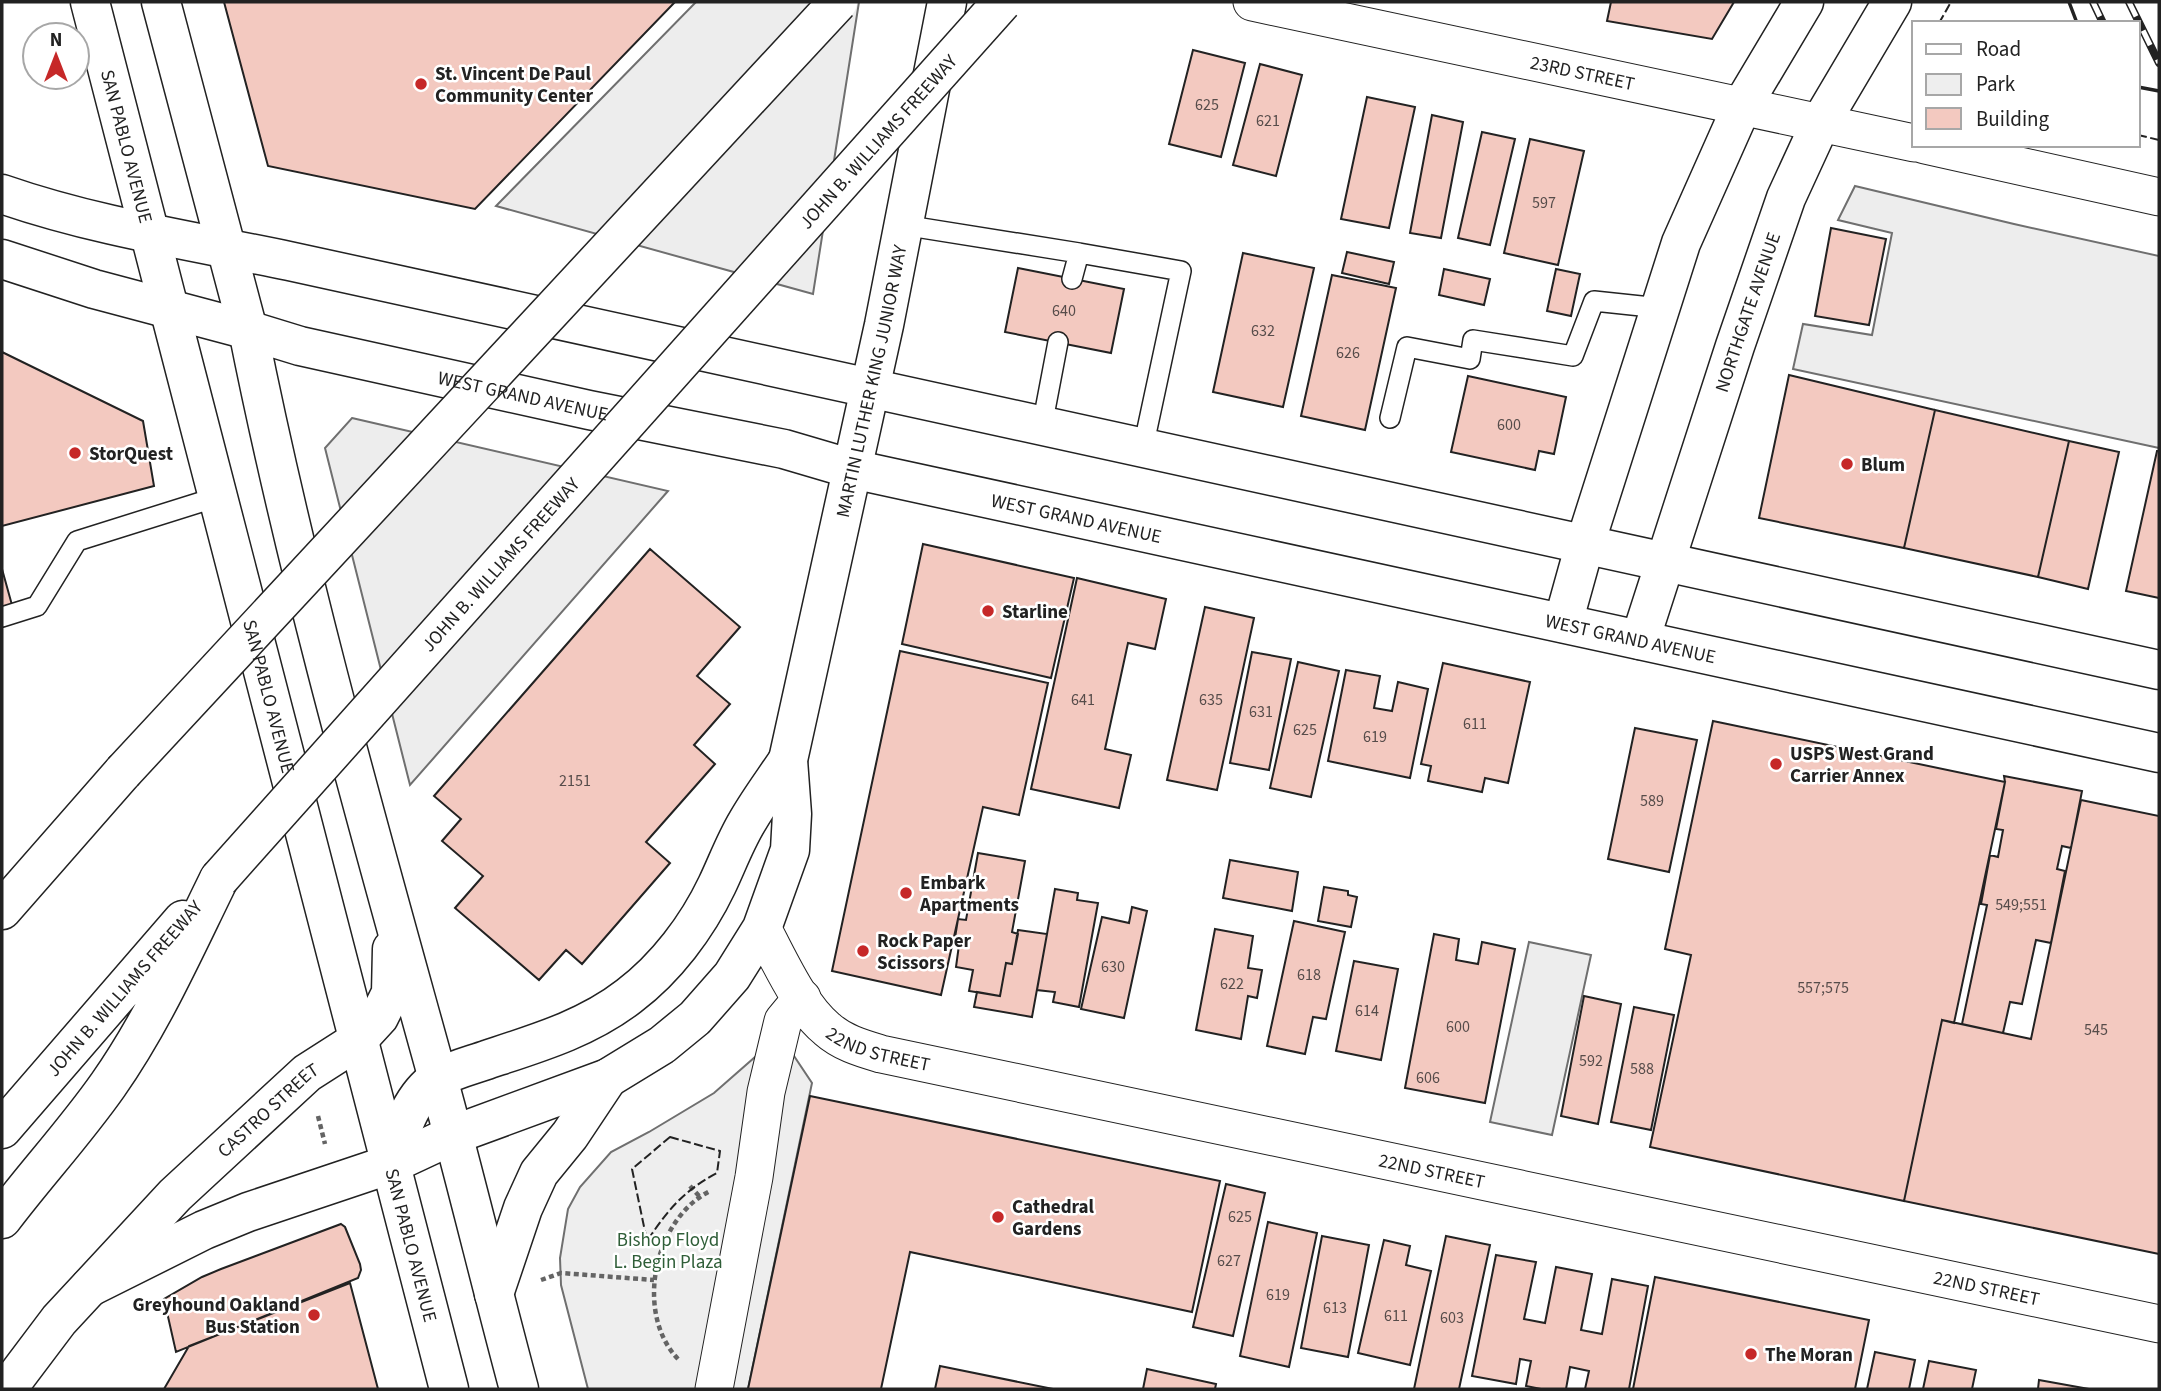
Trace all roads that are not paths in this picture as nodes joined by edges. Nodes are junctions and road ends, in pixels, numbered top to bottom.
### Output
1 (90, 2) edge
2 (162, 2) edge
3 (838, 2) edge
4 (947, 2) edge
5 (1002, 2) edge
6 (1252, 2) edge
7 (1804, 2) edge
8 (1892, 2) edge
9 (1742, 106) junction
10 (1821, 122) junction
11 (1912, 143) edge
12 (1934, 147) edge
13 (2, 194) edge
14 (2159, 197) edge
15 (903, 225) junction
16 (149, 233) junction
17 (226, 247) junction
18 (1079, 253) junction
19 (2, 258) edge
20 (1072, 279) dead end
21 (169, 308) junction
22 (1660, 308) junction
23 (247, 330) junction
24 (1058, 342) dead end
25 (870, 388) junction
26 (1390, 418) dead end
27 (1042, 426) junction
28 (1143, 448) junction
29 (852, 469) junction
30 (217, 497) junction
31 (1585, 544) junction
32 (1665, 562) junction
33 (2, 617) edge
34 (1563, 623) junction
35 (1640, 640) junction
36 (2159, 670) edge
37 (2159, 753) edge
38 (788, 760) junction
39 (42, 864) junction
40 (219, 878) junction
41 (2, 884) edge
42 (2, 910) edge
43 (392, 915) junction
44 (762, 928) junction
45 (802, 998) junction
46 (357, 1041) junction
47 (438, 1078) junction
48 (608, 1078) junction
49 (2, 1129) edge
50 (453, 1135) junction
51 (391, 1164) junction
52 (2, 1219) edge
53 (90, 1287) junction
54 (494, 1294) junction
55 (2159, 1324) edge
56 (715, 1385) edge
57 (7, 1389) edge
58 (449, 1389) edge
59 (519, 1389) edge

1 - 16 main road, SAN PABLO AVENUE
2 - 17 main road
3 - 39 main road, bridge
4 - 15 main road, MARTIN LUTHER KING JUNIOR WAY
5 - 40 main road, JOHN B. WILLIAMS FREEWAY, bridge
6 - 9 street, 23RD STREET
7 - 9 main road
8 - 10 main road, NORTHGATE AVENUE
9 - 10 street, 23RD STREET
9 - 22 main road
10 - 11 street, 23RD STREET
10 - 32 main road, NORTHGATE AVENUE
12 - 14 street
13 - 16 main road
15 - 18 lane
15 - 25 main road, MARTIN LUTHER KING JUNIOR WAY
16 - 17 main road
16 - 21 main road, SAN PABLO AVENUE
17 - 23 main road
17 - 25 main road
18 - 20 lane
18 - 28 lane
19 - 21 main road, WEST GRAND AVENUE
21 - 23 main road, WEST GRAND AVENUE
21 - 30 main road, SAN PABLO AVENUE
22 - 26 lane
22 - 31 main road
23 - 29 main road, WEST GRAND AVENUE
23 - 43 main road
24 - 27 lane
25 - 27 main road
25 - 29 main road, MARTIN LUTHER KING JUNIOR WAY
27 - 28 main road
28 - 31 main road
29 - 34 main road, WEST GRAND AVENUE
29 - 38 main road, MARTIN LUTHER KING JUNIOR WAY
30 - 33 lane
30 - 46 main road, SAN PABLO AVENUE
31 - 32 main road
31 - 34 main road
32 - 35 main road, NORTHGATE AVENUE
32 - 36 main road
34 - 35 main road, WEST GRAND AVENUE
35 - 37 main road, WEST GRAND AVENUE
38 - 44 main road, MARTIN LUTHER KING JUNIOR WAY
38 - 47 main road, MARTIN LUTHER KING JUNIOR WAY
39 - 41 main road
39 - 42 main road
40 - 49 main road, JOHN B. WILLIAMS FREEWAY
40 - 52 main road
43 - 46 main road, CASTRO STREET
43 - 47 main road
44 - 45 street, 22ND STREET
44 - 48 main road, CASTRO STREET
45 - 55 street, 22ND STREET
45 - 56 street
46 - 51 main road, SAN PABLO AVENUE
46 - 53 main road, CASTRO STREET
47 - 50 main road
47 - 51 main road
48 - 50 main road, CASTRO STREET
48 - 54 main road
50 - 51 main road, CASTRO STREET
50 - 54 main road
51 - 53 main road, CASTRO STREET
51 - 58 main road, SAN PABLO AVENUE
53 - 57 main road, CASTRO STREET
54 - 59 main road

